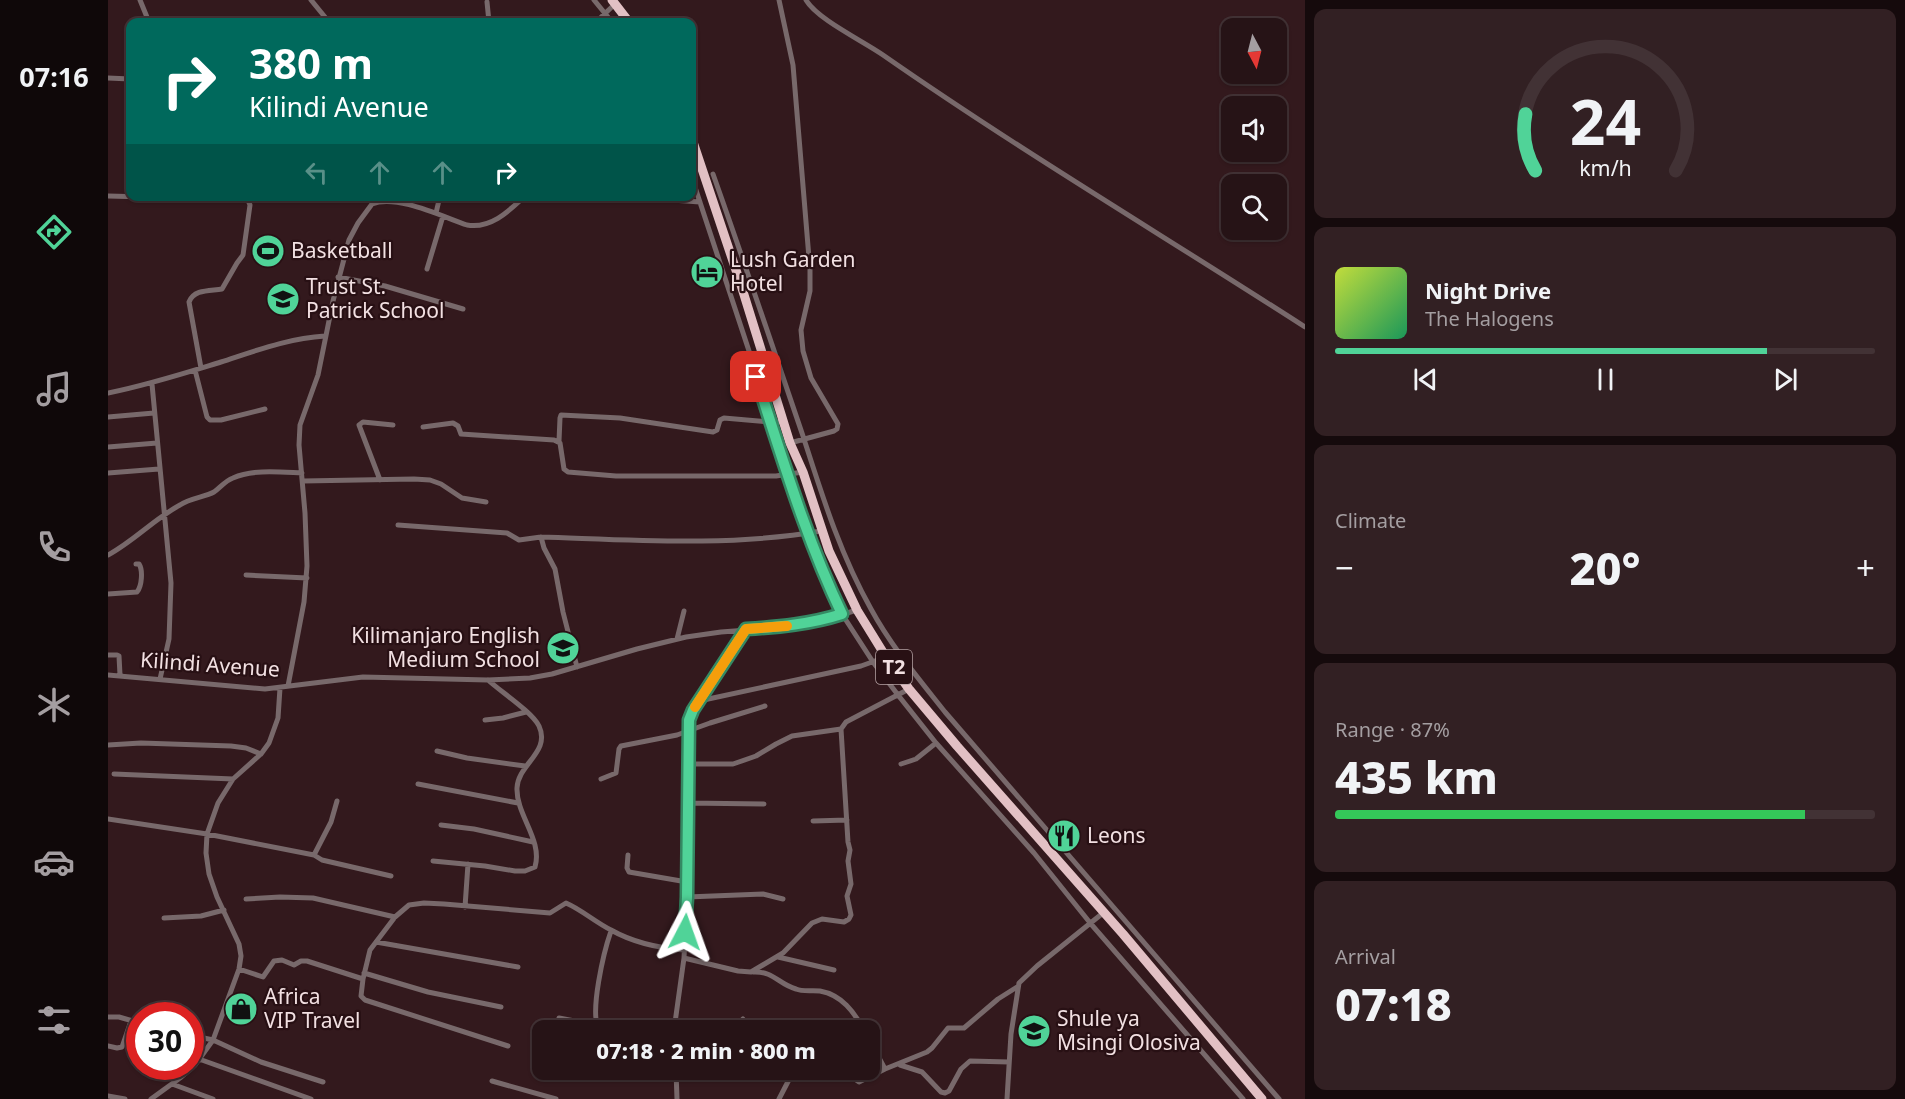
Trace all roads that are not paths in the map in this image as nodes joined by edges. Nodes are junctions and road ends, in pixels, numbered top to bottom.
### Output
1 (140, 0) edge
2 (311, 0) edge
3 (594, 0) edge
4 (779, 0) edge
5 (806, 0) edge
6 (488, 2) dead end
7 (614, 2) edge
8 (605, 14) junction
9 (147, 18) edge
10 (325, 18) edge
11 (489, 18) edge
12 (600, 18) edge
13 (608, 18) edge
14 (626, 18) edge
15 (108, 78) edge
16 (126, 79) edge
17 (696, 152) edge
18 (712, 174) dead end
19 (696, 190) edge
20 (108, 196) edge
21 (126, 196) edge
22 (248, 201) edge
23 (373, 201) edge
24 (439, 201) edge
25 (519, 201) edge
26 (686, 201) edge
27 (700, 202) junction
28 (372, 204) junction
29 (436, 213) junction
30 (443, 216) junction
31 (427, 269) dead end
32 (339, 278) junction
33 (463, 309) dead end
34 (1305, 327) edge
35 (325, 336) junction
36 (198, 369) junction
37 (152, 384) junction
38 (108, 393) edge
39 (265, 409) dead end
40 (154, 413) junction
41 (108, 417) edge
42 (771, 422) junction
43 (783, 422) junction
44 (393, 425) dead end
45 (423, 427) dead end
46 (804, 438) junction
47 (559, 441) junction
48 (157, 443) junction
49 (790, 443) junction
50 (108, 447) edge
51 (159, 469) junction
52 (803, 472) junction
53 (108, 473) edge
54 (302, 473) junction
55 (789, 475) junction
56 (380, 480) junction
57 (303, 481) junction
58 (486, 502) dead end
59 (164, 515) junction
60 (398, 525) dead end
61 (821, 531) junction
62 (808, 533) junction
63 (541, 537) junction
64 (108, 555) edge
65 (136, 564) dead end
66 (246, 575) dead end
67 (307, 578) junction
68 (108, 594) edge
69 (857, 610) junction
70 (684, 611) dead end
71 (842, 614) junction
72 (746, 629) junction
73 (677, 639) junction
74 (108, 655) edge
75 (886, 657) junction
76 (873, 662) junction
77 (577, 668) junction
78 (108, 675) edge
79 (120, 675) junction
80 (160, 679) junction
81 (488, 680) junction
82 (288, 686) junction
83 (280, 688) junction
84 (909, 688) junction
85 (898, 695) junction
86 (699, 701) junction
87 (765, 706) dead end
88 (526, 712) junction
89 (485, 720) dead end
90 (689, 729) junction
91 (841, 729) junction
92 (936, 743) junction
93 (108, 745) edge
94 (437, 751) dead end
95 (261, 754) junction
96 (689, 764) junction
97 (901, 764) dead end
98 (525, 766) junction
99 (114, 774) dead end
100 (233, 779) junction
101 (601, 779) dead end
102 (418, 784) dead end
103 (337, 801) dead end
104 (518, 803) junction
105 (687, 803) junction
106 (764, 804) dead end
107 (108, 819) edge
108 (847, 820) junction
109 (813, 821) dead end
110 (441, 825) dead end
111 (207, 834) junction
112 (533, 842) junction
113 (314, 855) junction
114 (628, 855) dead end
115 (433, 861) dead end
116 (468, 864) junction
117 (391, 876) dead end
118 (687, 882) junction
119 (687, 897) junction
120 (246, 898) dead end
121 (783, 899) dead end
122 (465, 907) junction
123 (224, 910) junction
124 (1103, 913) junction
125 (395, 917) junction
126 (164, 918) dead end
127 (1091, 924) junction
128 (611, 931) junction
129 (376, 942) junction
130 (684, 950) junction
131 (778, 957) junction
132 (684, 958) junction
133 (518, 966) dead end
134 (239, 969) junction
135 (834, 970) dead end
136 (751, 972) junction
137 (363, 976) junction
138 (1017, 987) junction
139 (501, 1007) dead end
140 (108, 1017) edge
141 (559, 1018) dead end
142 (126, 1019) edge
143 (567, 1020) edge
144 (596, 1020) edge
145 (676, 1020) edge
146 (857, 1020) edge
147 (126, 1035) edge
148 (204, 1038) edge
149 (213, 1040) junction
150 (108, 1046) edge
151 (508, 1046) dead end
152 (204, 1052) edge
153 (880, 1060) edge
154 (204, 1061) edge
155 (1009, 1062) junction
156 (898, 1065) junction
157 (885, 1069) junction
158 (880, 1072) edge
159 (177, 1080) edge
160 (676, 1080) edge
161 (789, 1080) edge
162 (492, 1081) dead end
163 (323, 1082) dead end
164 (172, 1084) junction
165 (108, 1096) edge
166 (125, 1099) edge
167 (151, 1099) edge
168 (213, 1099) edge
169 (311, 1099) edge
170 (556, 1099) edge
171 (677, 1099) edge
172 (779, 1099) edge
173 (1007, 1099) edge
174 (1243, 1099) edge
175 (1262, 1099) edge
176 (1279, 1099) edge

1 - 9 street
2 - 10 street
3 - 8 street
4 - 46 street
5 - 34 street
6 - 11 street
7 - 8 street
7 - 14 highway
8 - 12 street
8 - 13 street
15 - 16 street
17 - 43 highway, T2
18 - 46 street
19 - 27 street
20 - 21 street
22 - 36 street
23 - 28 street
24 - 29 street
25 - 30 street
26 - 27 street
27 - 42 street
28 - 29 street
28 - 32 street
29 - 30 street
30 - 31 street
32 - 33 street
32 - 35 street
35 - 36 street
35 - 54 street
36 - 37 street
36 - 39 street
37 - 38 street
37 - 40 street
40 - 41 street
40 - 48 street
42 - 43 street
42 - 47 street
42 - 55 street
43 - 49 highway, T2
44 - 56 street
45 - 47 street
46 - 49 street
46 - 176 street
47 - 55 street
48 - 50 street
48 - 51 street
49 - 52 highway, T2
51 - 53 street
51 - 59 street
52 - 55 street
52 - 61 highway, T2
54 - 57 street
54 - 59 street
55 - 62 street
56 - 57 street
56 - 58 street
57 - 67 street
59 - 64 street
59 - 80 street
60 - 63 street
61 - 62 street
61 - 69 highway, T2
62 - 63 street
62 - 71 street
63 - 77 street
65 - 68 street
66 - 67 street
67 - 82 street
69 - 71 street, Kilindi Avenue
69 - 75 highway, T2
70 - 73 street
71 - 72 street, Kilindi Avenue
71 - 76 street
72 - 73 street, Kilindi Avenue
72 - 86 street
73 - 77 street, Kilindi Avenue
74 - 79 street
75 - 76 street
75 - 84 highway, T2
76 - 85 street
76 - 86 street
77 - 81 street, Kilindi Avenue
78 - 79 street, Kilindi Avenue
79 - 80 street, Kilindi Avenue
80 - 83 street, Kilindi Avenue
81 - 82 street, Kilindi Avenue
81 - 88 street
82 - 83 street, Kilindi Avenue
83 - 95 street
84 - 85 street
84 - 124 highway, T2
85 - 91 street
85 - 92 street
86 - 90 street
87 - 90 street
88 - 89 street
88 - 98 street
90 - 96 street
90 - 101 street
91 - 96 street
91 - 108 street
92 - 97 street
92 - 127 street
93 - 95 street
94 - 98 street
95 - 100 street
96 - 105 street
98 - 104 street
99 - 100 street
100 - 111 street
102 - 104 street
103 - 113 street
104 - 112 street
105 - 106 street
105 - 118 street
107 - 111 street
108 - 109 street
108 - 131 street
110 - 112 street
111 - 113 street
111 - 123 street
112 - 116 street
113 - 117 street
114 - 118 street
115 - 116 street
116 - 122 street
118 - 119 street
119 - 121 street
119 - 130 street
120 - 125 street
122 - 125 street
122 - 128 street
123 - 126 street
123 - 134 street
124 - 127 street
124 - 175 highway, T2
125 - 129 street
127 - 138 street
127 - 174 street
128 - 130 street
128 - 144 street
129 - 133 street
129 - 137 street
130 - 132 street
131 - 135 street
131 - 136 street
132 - 136 street
132 - 145 street
134 - 137 street
134 - 149 street
136 - 146 street
137 - 139 street
137 - 151 street
138 - 155 street
138 - 156 street
140 - 142 street
141 - 143 street
147 - 150 street
148 - 149 street
149 - 152 street
149 - 163 street
153 - 157 street
154 - 169 street
155 - 156 street
155 - 173 street
156 - 157 street
157 - 158 street
159 - 164 street
160 - 171 street
161 - 172 street
162 - 170 street
164 - 167 street
164 - 168 street
165 - 166 street

